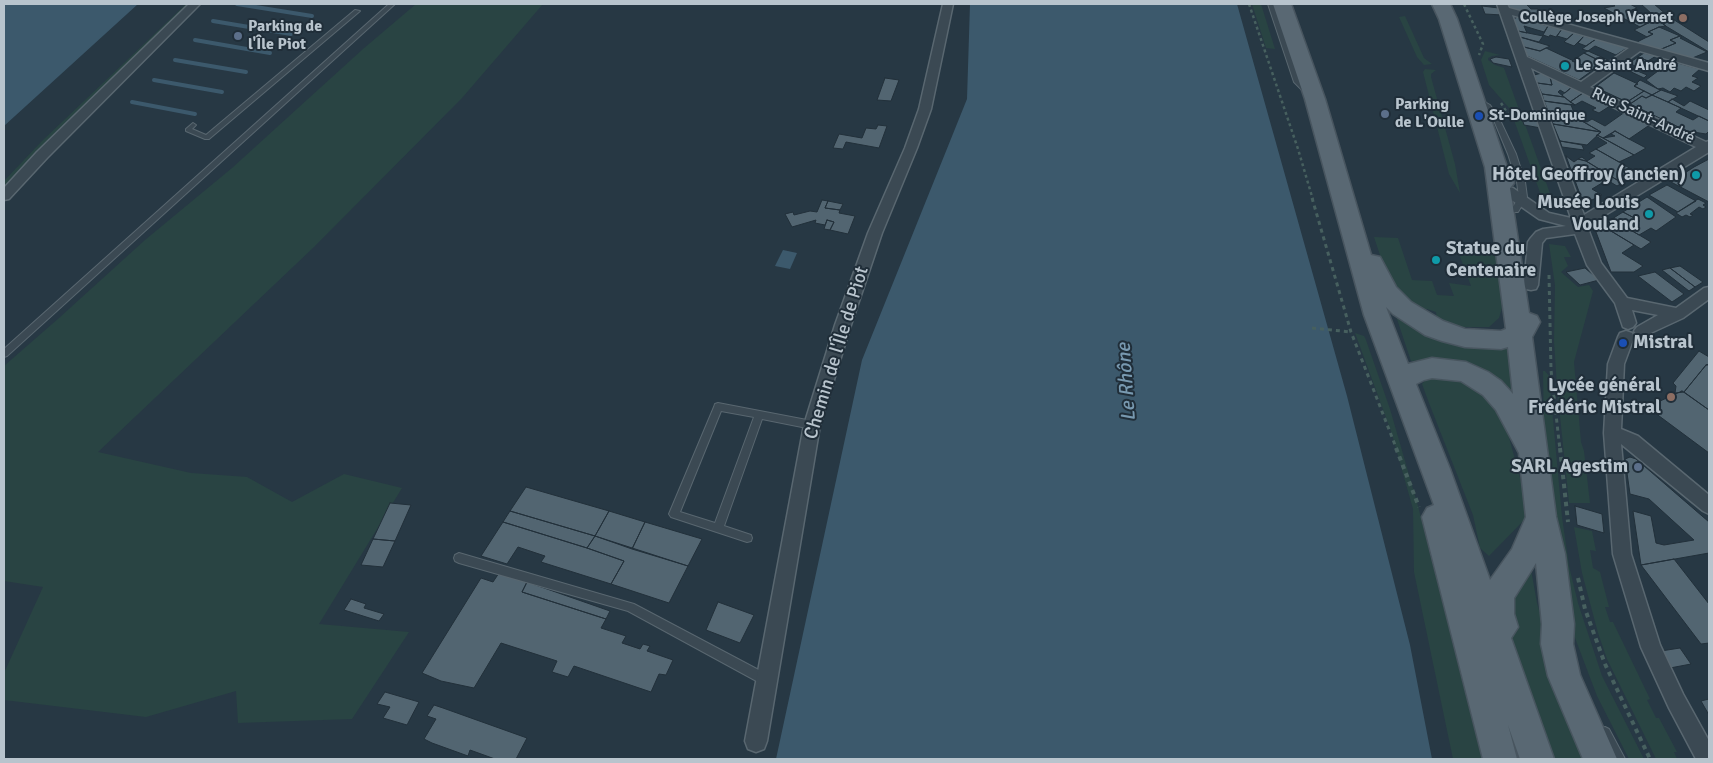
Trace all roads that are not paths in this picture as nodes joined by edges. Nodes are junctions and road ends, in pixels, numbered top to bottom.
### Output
1 (195, 4) edge
2 (199, 4) edge
3 (392, 4) edge
4 (948, 4) edge
5 (1271, 4) edge
6 (1282, 4) edge
7 (1441, 4) edge
8 (1504, 7) edge
9 (357, 11) dead end
10 (183, 18) junction
11 (1639, 47) junction
12 (1522, 59) junction
13 (1709, 67) edge
14 (1582, 88) junction
15 (1315, 99) junction
16 (193, 125) dead end
17 (1708, 146) edge
18 (1500, 160) junction
19 (4, 196) edge
20 (1344, 204) junction
21 (1513, 209) junction
22 (1579, 225) junction
23 (1532, 290) junction
24 (1709, 292) edge
25 (1622, 302) junction
26 (1678, 314) junction
27 (1627, 330) junction
28 (1519, 335) junction
29 (1482, 339) junction
30 (4, 354) edge
31 (1401, 381) junction
32 (760, 416) junction
33 (812, 425) junction
34 (1612, 433) junction
35 (1535, 456) junction
36 (1709, 506) edge
37 (1541, 517) junction
38 (718, 528) junction
39 (747, 538) dead end
40 (459, 558) dead end
41 (1558, 624) junction
42 (1574, 662) dead end
43 (767, 680) junction
44 (1601, 726) dead end
45 (756, 741) dead end
46 (1500, 759) edge
47 (1537, 759) edge
48 (1549, 759) edge
49 (1600, 759) edge
50 (1619, 759) edge
51 (1707, 759) edge

1 - 10 street
2 - 10 street
3 - 30 lane
4 - 33 street, Chemin de l'Île de Piot
5 - 15 lane
6 - 15 main road
7 - 18 main road
8 - 11 street
8 - 12 street
9 - 16 lane
10 - 19 street
11 - 13 street
11 - 14 street
12 - 14 street, Rue Saint-André
12 - 22 street
14 - 17 street, Rue Saint-André
15 - 20 main road
17 - 22 street
18 - 21 main road
18 - 21 main road
20 - 29 main road
20 - 31 main road
21 - 22 street
21 - 23 main road
22 - 23 street
22 - 25 street
23 - 28 main road
23 - 29 main road
23 - 35 main road
24 - 26 street
25 - 26 street
25 - 27 street
26 - 27 street
27 - 34 street
28 - 29 main road
28 - 35 main road
31 - 35 main road
31 - 46 main road
31 - 47 main road
32 - 33 lane
32 - 38 lane
32 - 38 lane
33 - 43 street, Chemin de l'Île de Piot
34 - 36 street
34 - 51 street
35 - 37 main road
37 - 41 main road
37 - 48 main road
38 - 39 lane
40 - 43 lane
41 - 42 lane
41 - 49 main road
43 - 45 street, Chemin de l'Île de Piot
44 - 50 lane

